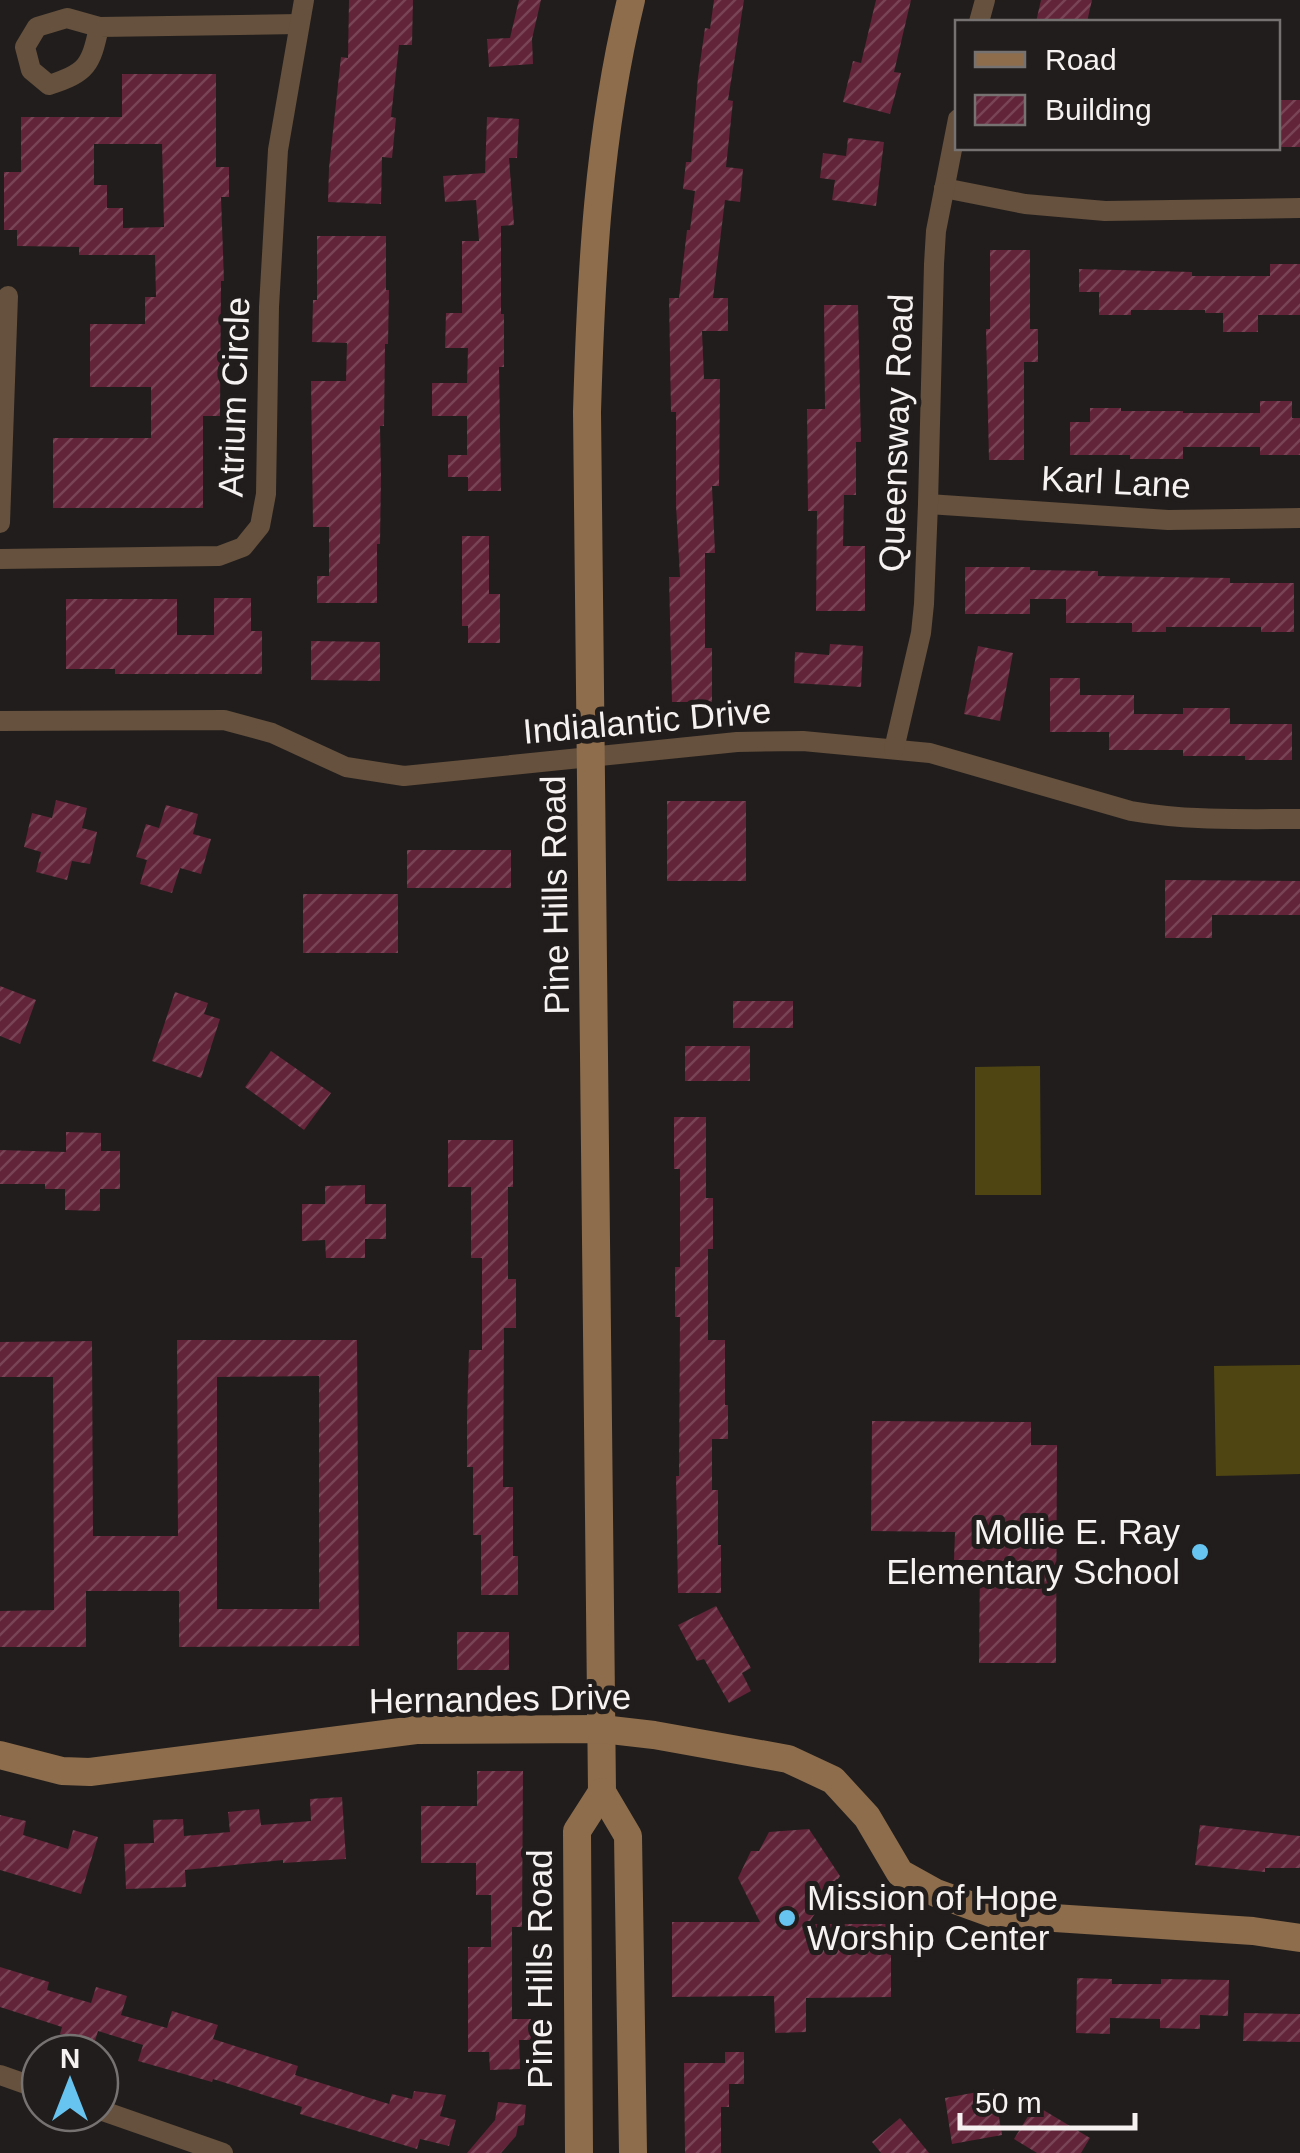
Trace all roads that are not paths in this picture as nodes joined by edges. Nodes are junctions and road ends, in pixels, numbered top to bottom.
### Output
1 (304, 0) edge
2 (631, 0) edge
3 (299, 24) junction
4 (99, 27) dead end
5 (955, 134) edge
6 (944, 188) junction
7 (1300, 208) edge
8 (8, 296) dead end
9 (928, 504) junction
10 (1300, 518) edge
11 (0, 523) edge
12 (0, 558) edge
13 (0, 721) edge
14 (894, 748) junction
15 (591, 756) junction
16 (1300, 818) edge
17 (602, 1729) junction
18 (0, 1755) edge
19 (602, 1792) junction
20 (1300, 1938) edge
21 (120, 2117) edge
22 (224, 2153) edge
23 (579, 2153) edge
24 (633, 2153) edge

1 - 3 street, Atrium Circle
2 - 15 main road, Pine Hills Road
3 - 4 street
3 - 12 street, Atrium Circle
5 - 6 street, Queensway Road
6 - 7 street
6 - 9 street, Queensway Road
8 - 11 street
9 - 10 street, Karl Lane
9 - 14 street, Queensway Road
13 - 15 street, Indialantic Drive
14 - 15 street, Indialantic Drive
14 - 16 street, Indialantic Drive
15 - 17 main road, Pine Hills Road
17 - 18 main road, Hernandes Drive
17 - 19 main road, Pine Hills Road
17 - 20 main road, Hernandes Drive
19 - 23 main road, Pine Hills Road
19 - 24 main road
21 - 22 street

